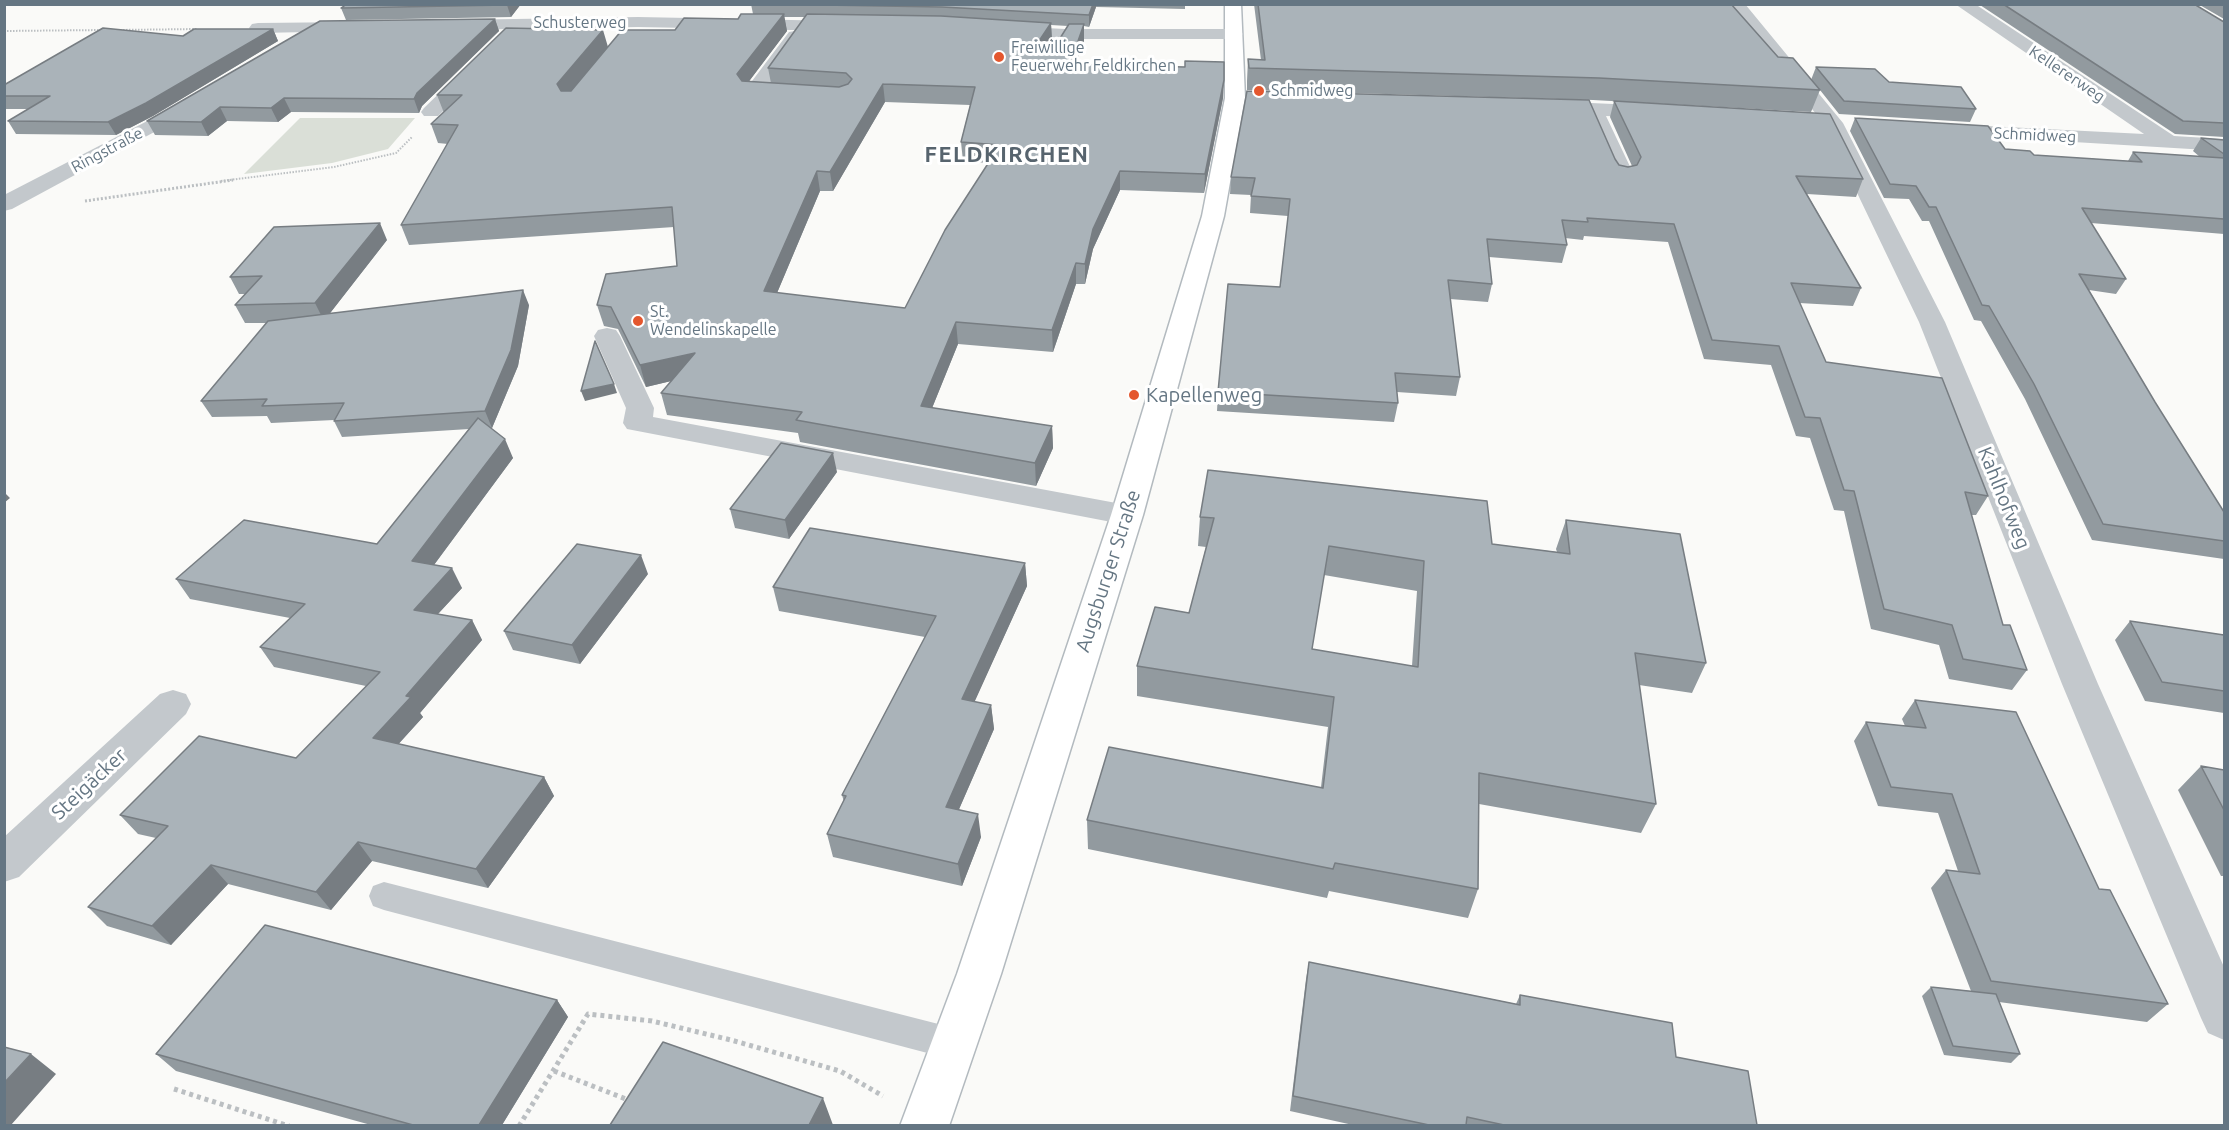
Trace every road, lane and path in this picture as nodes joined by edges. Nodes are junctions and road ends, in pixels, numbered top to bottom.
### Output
1 (1233, 4) edge
2 (1736, 4) edge
3 (1963, 4) edge
4 (316, 22) junction
5 (638, 22) junction
6 (521, 23) junction
7 (438, 25) edge
8 (803, 25) junction
9 (857, 26) edge
10 (366, 27) edge
11 (258, 28) joint
12 (987, 29) edge
13 (4, 31) edge
14 (1065, 34) junction
15 (1234, 34) junction
16 (505, 39) edge
17 (623, 40) edge
18 (281, 50) edge
19 (1054, 51) edge
20 (480, 64) edge
21 (804, 95) edge
22 (202, 97) edge
23 (1534, 106) edge
24 (1593, 108) junction
25 (431, 112) joint
26 (1673, 113) edge
27 (1925, 128) edge
28 (2171, 143) junction
29 (2224, 145) edge
30 (1623, 175) edge
31 (75, 203) dead end
32 (4, 204) edge
33 (607, 336) edge
34 (1127, 515) junction
35 (173, 704) dead end
36 (4, 864) edge
37 (384, 896) dead end
38 (2224, 1018) edge
39 (954, 1044) junction
40 (554, 1071) junction
41 (174, 1089) dead end
42 (638, 1103) edge
43 (925, 1123) edge
44 (289, 1125) edge
45 (519, 1125) edge

1 - 15 main road, Augsburger Straße
2 - 38 street, Kahlhofweg
3 - 28 street, Kellererweg
4 - 10 street
4 - 11 street
4 - 18 street
5 - 6 street, Schusterweg
5 - 8 street, Schusterweg
5 - 17 lane, Schusterweg
6 - 7 street, Schusterweg
6 - 16 street, Schusterweg
8 - 9 street, Schusterweg
8 - 21 street
11 - 13 path
12 - 14 street
14 - 15 street
14 - 19 lane
15 - 34 main road, Augsburger Straße
20 - 25 street
22 - 32 street, Ringstraße
23 - 24 street
24 - 26 street
24 - 30 street
25 - 31 path
27 - 28 street, Schmidweg
28 - 29 street, Schmidweg
33 - 34 street
34 - 39 main road, Augsburger Straße
35 - 36 street, Steigäcker
37 - 39 lane
39 - 43 main road, Augsburger Straße
40 - 42 path
40 - 43 path
40 - 45 path
41 - 44 path

